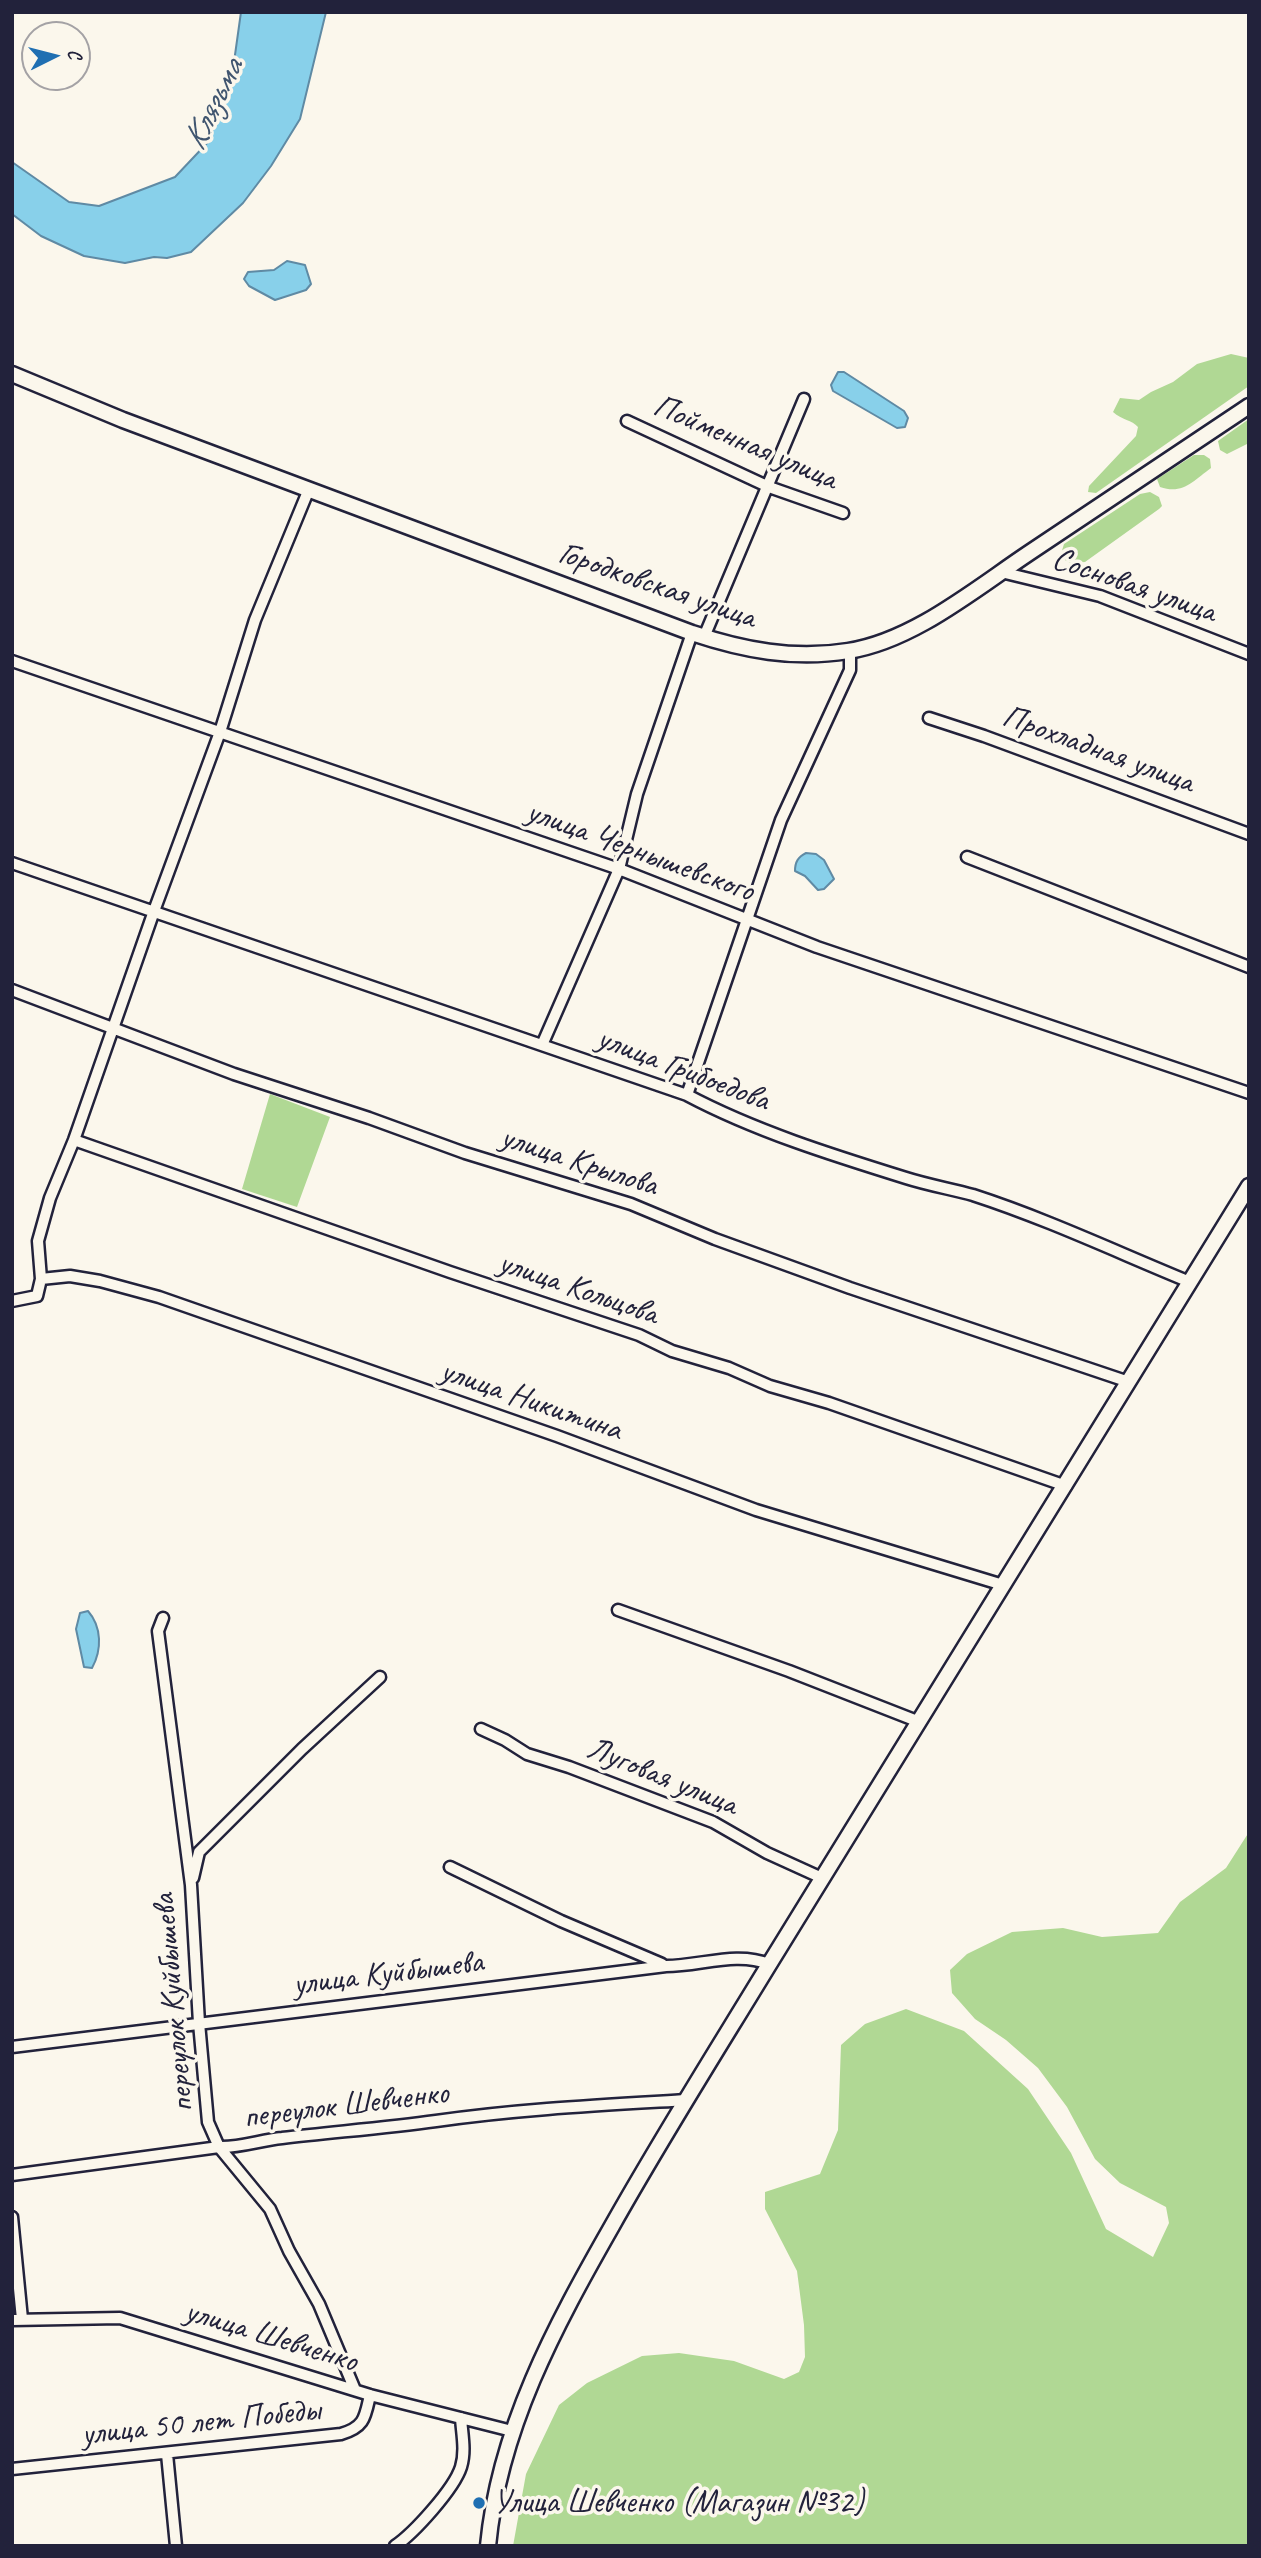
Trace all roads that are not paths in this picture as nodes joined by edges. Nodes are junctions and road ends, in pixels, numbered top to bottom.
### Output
1 (12, 374) edge
2 (804, 400) dead end
3 (1249, 406) edge
4 (627, 421) dead end
5 (769, 487) junction
6 (309, 489) junction
7 (843, 513) dead end
8 (1001, 572) junction
9 (698, 635) junction
10 (850, 651) junction
11 (1249, 654) edge
12 (12, 661) edge
13 (929, 718) dead end
14 (220, 732) junction
15 (1249, 834) edge
16 (967, 857) dead end
17 (12, 863) edge
18 (619, 869) junction
19 (154, 911) junction
20 (748, 920) junction
21 (1249, 967) edge
22 (12, 990) edge
23 (113, 1027) junction
24 (542, 1045) junction
25 (1249, 1093) edge
26 (687, 1095) junction
27 (74, 1140) junction
28 (1249, 1186) edge
29 (41, 1279) junction
30 (1191, 1282) junction
31 (12, 1301) edge
32 (1129, 1382) junction
33 (1066, 1486) junction
34 (1003, 1585) junction
35 (618, 1610) dead end
36 (163, 1618) dead end
37 (380, 1677) dead end
38 (917, 1721) junction
39 (481, 1729) dead end
40 (450, 1867) dead end
41 (822, 1878) junction
42 (191, 1885) junction
43 (769, 1964) junction
44 (666, 1966) junction
45 (199, 2023) junction
46 (12, 2047) edge
47 (687, 2100) junction
48 (219, 2147) junction
49 (12, 2175) edge
50 (12, 2217) edge
51 (17, 2320) edge
52 (355, 2390) junction
53 (370, 2395) junction
54 (461, 2418) junction
55 (512, 2431) junction
56 (167, 2454) junction
57 (12, 2469) edge
58 (176, 2546) edge
59 (395, 2546) edge
60 (488, 2546) edge

1 - 6 street, Городковская улица
2 - 5 street
3 - 8 street, Городковская улица
4 - 5 street, Пойменная улица
5 - 7 street, Пойменная улица
5 - 9 street
6 - 9 street, Городковская улица
6 - 14 street
8 - 10 street, Городковская улица
8 - 11 street, Сосновая улица
9 - 10 street, Городковская улица
9 - 18 street
10 - 20 street
12 - 14 street, улица Чернышевского
13 - 15 street, Прохладная улица
14 - 18 street, улица Чернышевского
14 - 19 street
16 - 21 street
17 - 19 street, улица Грибоедова
18 - 20 street, улица Чернышевского
18 - 24 street
19 - 23 street
19 - 24 street, улица Грибоедова
20 - 25 street, улица Чернышевского
20 - 26 street
22 - 23 street, улица Крылова
23 - 27 street
23 - 32 street, улица Крылова
24 - 26 street, улица Грибоедова
26 - 30 street, улица Грибоедова
27 - 29 street
27 - 33 street, улица Кольцова
28 - 30 street
29 - 31 street
29 - 34 street, улица Никитина
30 - 32 street
32 - 33 street
33 - 34 street
34 - 38 street
35 - 38 street
36 - 42 street, переулок Куйбышева
37 - 42 street
38 - 41 street
39 - 41 street, Луговая улица
40 - 44 street
41 - 43 street
42 - 45 street, переулок Куйбышева
43 - 44 street, улица Куйбышева
43 - 47 street
44 - 45 street, улица Куйбышева
45 - 46 street, улица Куйбышева
45 - 48 street, переулок Куйбышева
47 - 48 street, переулок Шевченко
47 - 55 street
48 - 49 street, переулок Шевченко
48 - 52 street, переулок Куйбышева
50 - 51 street
51 - 52 street, улица Шевченко
52 - 53 street, улица Шевченко
53 - 54 street, улица Шевченко
53 - 56 street, улица 50 лет Победы
54 - 55 street, улица Шевченко
54 - 59 street
55 - 60 street
56 - 57 street, улица 50 лет Победы
56 - 58 street

